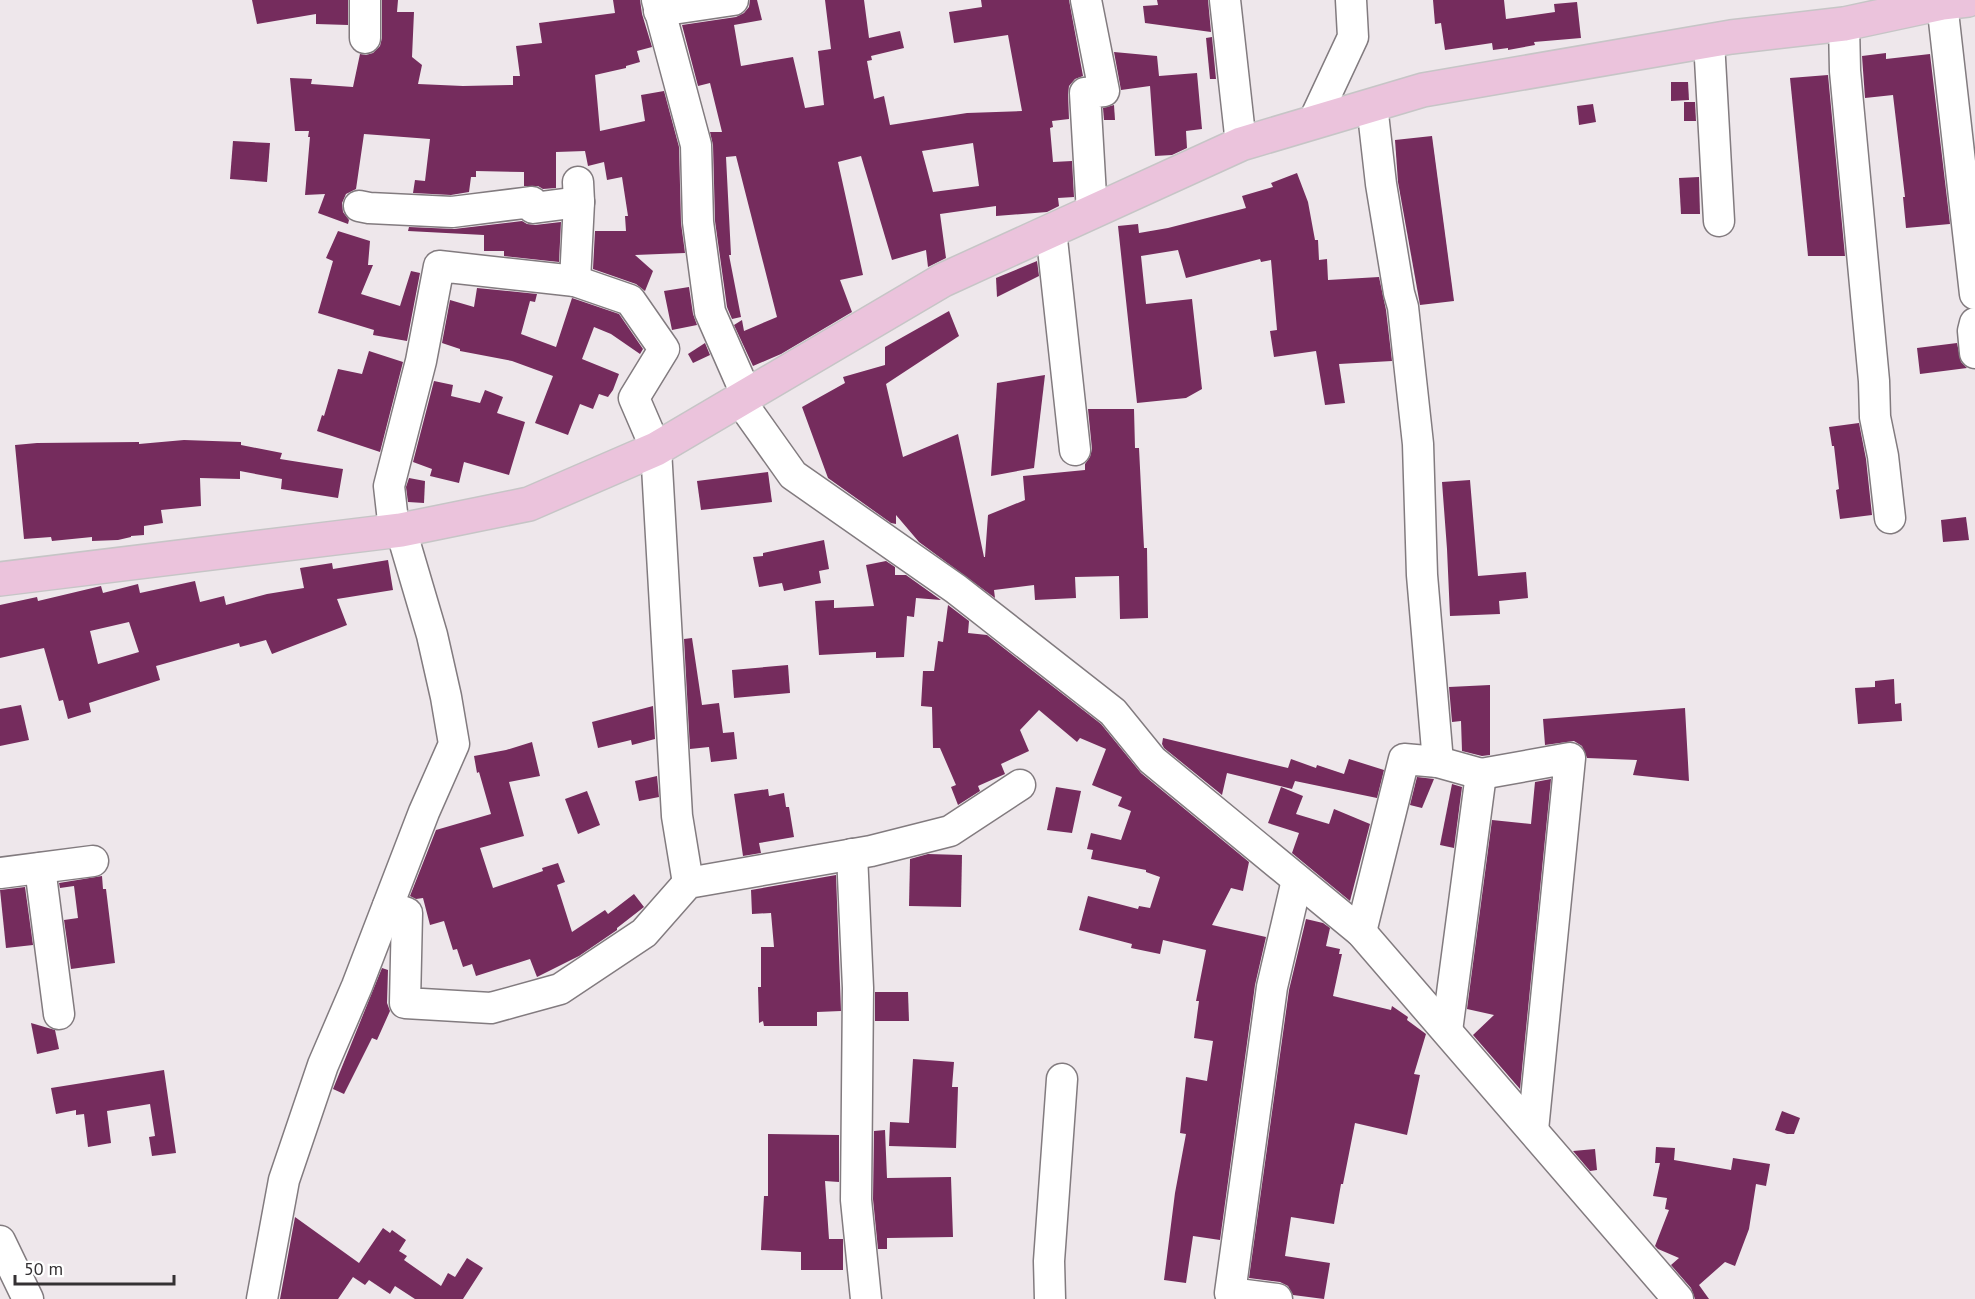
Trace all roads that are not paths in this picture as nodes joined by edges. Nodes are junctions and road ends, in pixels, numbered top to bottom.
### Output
1 (365, 0) edge
2 (733, 0) edge
3 (1086, 0) edge
4 (1224, 0) edge
5 (1351, 0) edge
6 (1955, 2) edge
7 (658, 6) edge
8 (1844, 24) junction
9 (364, 38) dead end
10 (1709, 41) junction
11 (1371, 105) junction
12 (1317, 114) dead end
13 (1241, 144) junction
14 (359, 206) dead end
15 (1092, 213) junction
16 (1719, 221) dead end
17 (1051, 230) junction
18 (575, 281) junction
19 (1975, 294) edge
20 (1975, 323) edge
21 (1975, 353) edge
22 (743, 397) junction
23 (656, 449) junction
24 (1075, 450) dead end
25 (1890, 518) dead end
26 (398, 530) junction
27 (0, 579) edge
28 (1438, 762) junction
29 (1481, 774) junction
30 (1020, 785) dead end
31 (852, 854) junction
32 (93, 861) dead end
33 (40, 868) junction
34 (0, 873) edge
35 (1297, 880) junction
36 (688, 883) junction
37 (388, 906) junction
38 (1361, 932) junction
39 (59, 1014) dead end
40 (1447, 1031) junction
41 (1062, 1080) dead end
42 (1533, 1130) junction
43 (0, 1241) edge
44 (28, 1299) edge
45 (262, 1299) edge
46 (866, 1299) edge
47 (1050, 1299) edge
48 (1277, 1299) edge
49 (1678, 1299) edge

1 - 9 street
2 - 7 street
3 - 15 street
4 - 13 street
5 - 12 street
6 - 8 main road
6 - 19 street
7 - 22 street
8 - 10 main road
8 - 25 street
10 - 11 main road
10 - 16 street
11 - 13 main road
11 - 28 street
13 - 15 main road
14 - 18 street
15 - 17 main road
17 - 22 main road
17 - 24 street
18 - 23 street
18 - 26 street
20 - 21 street
22 - 23 main road
22 - 35 street
23 - 26 main road
23 - 36 street
26 - 27 main road
26 - 37 street
28 - 29 street
28 - 38 street
29 - 40 street
29 - 42 street
30 - 31 street
31 - 36 street
31 - 46 street
32 - 33 street
33 - 34 street
33 - 39 street
35 - 38 street
35 - 48 street
36 - 37 street
37 - 45 street
38 - 40 street
40 - 42 street
41 - 47 street
42 - 49 street
43 - 44 street

